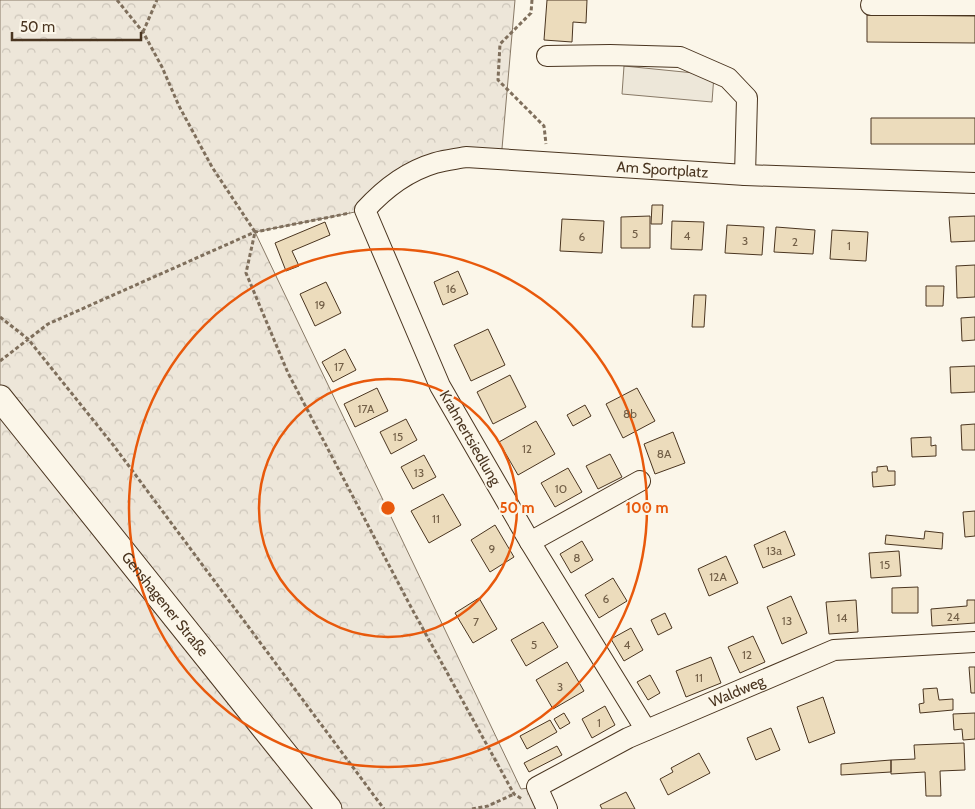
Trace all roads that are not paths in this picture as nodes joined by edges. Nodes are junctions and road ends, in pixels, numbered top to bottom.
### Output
1 (871, 5) dead end
2 (975, 5) edge
3 (547, 56) dead end
4 (745, 175) junction
5 (975, 183) edge
6 (365, 210) joint
7 (0, 398) edge
8 (640, 481) dead end
9 (530, 542) junction
10 (975, 642) edge
11 (646, 730) junction
12 (329, 809) edge
13 (548, 809) edge

1 - 2 street
3 - 4 street
4 - 5 street, Am Sportplatz
4 - 6 street, Am Sportplatz
6 - 9 street, Krahnertsiedlung
7 - 12 main road, Genshagener Straße
8 - 9 street
9 - 11 street, Krahnertsiedlung
10 - 11 street, Waldweg
11 - 13 street, Waldweg

